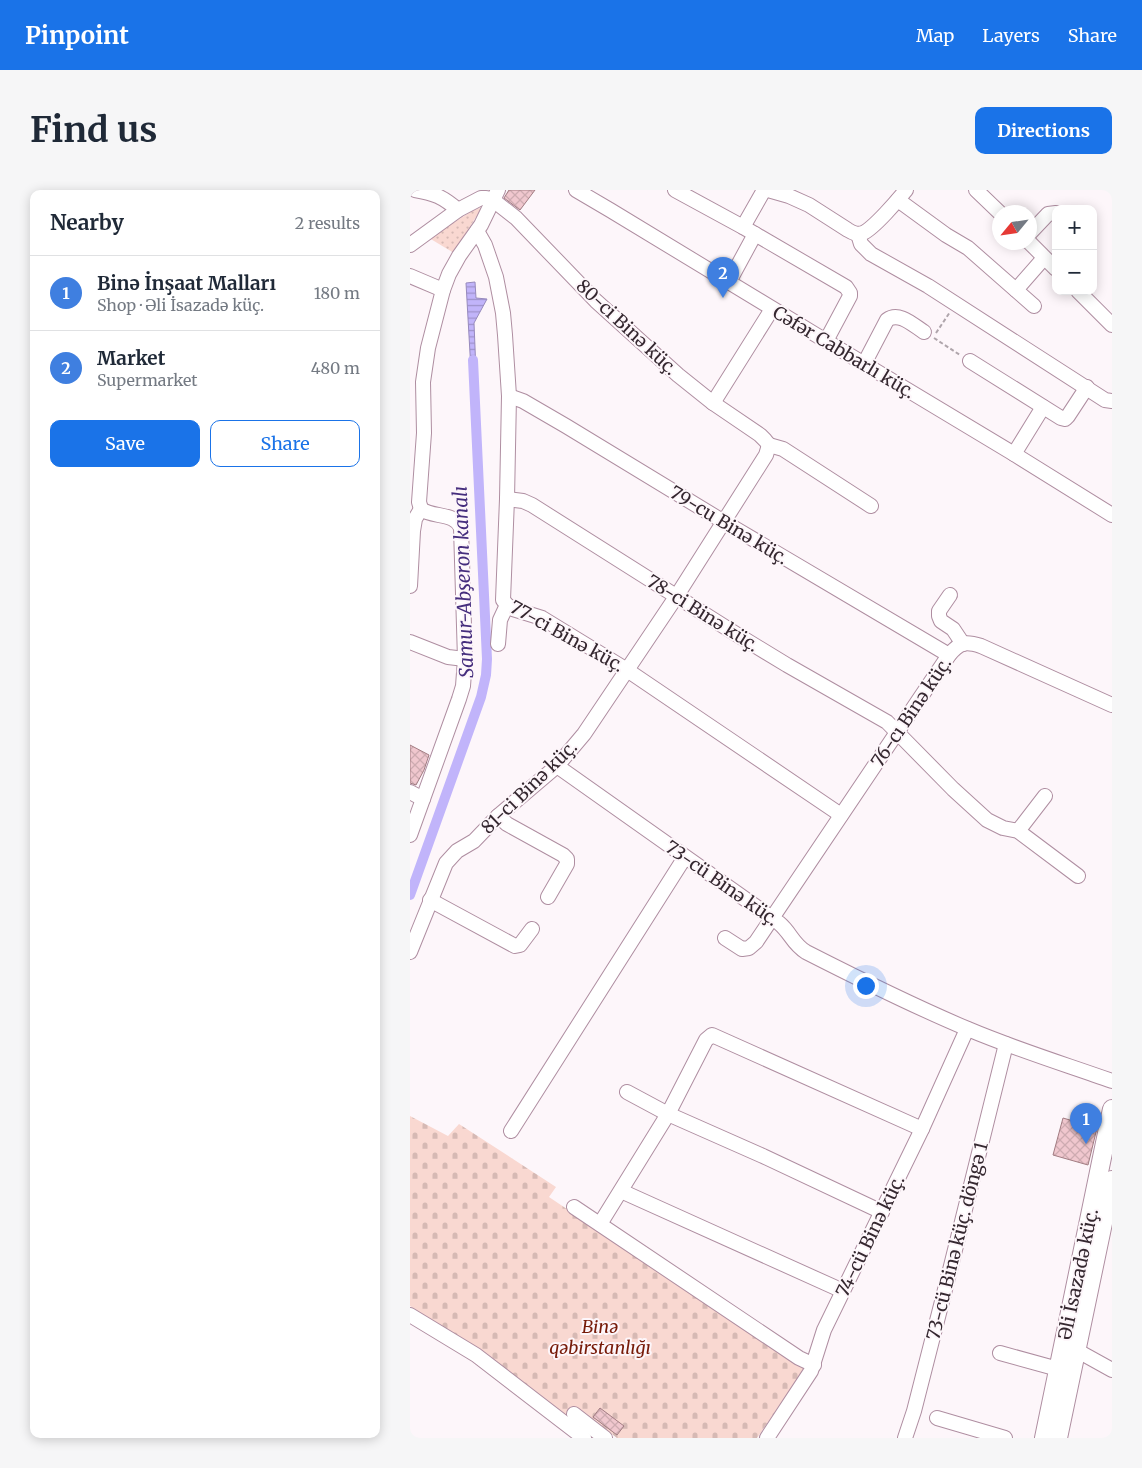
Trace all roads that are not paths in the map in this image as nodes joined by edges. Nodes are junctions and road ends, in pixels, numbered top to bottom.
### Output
1 (415, 190) edge
2 (576, 190) edge
3 (674, 190) edge
4 (764, 190) edge
5 (768, 190) edge
6 (976, 190) edge
7 (497, 193) edge
8 (904, 193) edge
9 (992, 206) edge
10 (458, 210) junction
11 (1052, 214) edge
12 (1037, 226) edge
13 (477, 231) junction
14 (749, 231) junction
15 (858, 234) junction
16 (410, 245) edge
17 (1036, 250) edge
18 (1044, 258) junction
19 (1052, 265) edge
20 (410, 276) edge
21 (729, 282) junction
22 (442, 290) junction
23 (1016, 290) junction
24 (1083, 295) edge
25 (1034, 306) dead end
26 (772, 309) junction
27 (1109, 315) edge
28 (929, 335) road end
29 (826, 342) junction
30 (965, 358) road end
31 (864, 364) junction
32 (1087, 387) junction
33 (416, 391) edge
34 (509, 396) junction
35 (1112, 401) edge
36 (713, 403) junction
37 (1043, 408) junction
38 (768, 446) junction
39 (1014, 454) junction
40 (415, 484) edge
41 (507, 498) junction
42 (871, 506) dead end
43 (421, 509) junction
44 (1112, 515) edge
45 (724, 522) junction
46 (410, 586) edge
47 (950, 595) dead end
48 (676, 597) junction
49 (507, 605) junction
50 (410, 642) edge
51 (498, 644) dead end
52 (963, 644) junction
53 (949, 655) junction
54 (465, 659) junction
55 (627, 670) junction
56 (1112, 705) edge
57 (897, 731) junction
58 (557, 766) junction
59 (410, 792) edge
60 (1045, 796) dead end
61 (423, 799) junction
62 (841, 815) junction
63 (498, 816) junction
64 (1018, 831) junction
65 (410, 835) edge
66 (685, 857) junction
67 (1078, 876) dead end
68 (548, 897) dead end
69 (430, 900) junction
70 (772, 918) junction
71 (532, 929) dead end
72 (726, 938) dead end
73 (410, 952) edge
74 (967, 1029) junction
75 (1006, 1044) junction
76 (1112, 1081) edge
77 (627, 1092) dead end
78 (1112, 1109) edge
79 (668, 1114) junction
80 (922, 1129) junction
81 (511, 1131) dead end
82 (1111, 1189) edge
83 (621, 1190) junction
84 (574, 1207) dead end
85 (882, 1212) junction
86 (600, 1224) junction
87 (843, 1292) junction
88 (410, 1315) edge
89 (1076, 1350) junction
90 (1000, 1353) dead end
91 (814, 1365) junction
92 (1058, 1369) junction
93 (1112, 1370) edge
94 (574, 1414) dead end
95 (937, 1418) dead end
96 (584, 1438) edge
97 (605, 1438) edge
98 (767, 1438) edge
99 (905, 1438) edge
100 (1005, 1438) edge
101 (1044, 1438) edge
102 (1058, 1438) edge

1 - 10 street
2 - 21 street, Cəfər Cabbarlı küç.
3 - 14 street
4 - 14 street
5 - 15 street
6 - 9 street
7 - 10 street
7 - 13 street
7 - 36 street, 80-ci Binə küç.
8 - 15 street
8 - 23 street
10 - 16 street
11 - 12 street
13 - 22 street
13 - 34 street, 77-ci Binə küç.
14 - 21 street
14 - 29 street
15 - 32 street
17 - 18 street
18 - 19 street
18 - 23 street
20 - 22 street
21 - 26 street, Cəfər Cabbarlı küç.
22 - 33 street
23 - 25 street
24 - 27 street
26 - 29 street, Cəfər Cabbarlı küç.
26 - 36 street
28 - 31 street
29 - 31 street, Cəfər Cabbarlı küç.
30 - 37 street
31 - 39 street, Cəfər Cabbarlı küç.
32 - 35 street
32 - 37 street
33 - 40 street
34 - 41 street, 77-ci Binə küç.
34 - 45 street, 79-cu Binə küç.
36 - 38 street, 80-ci Binə küç.
37 - 39 street
38 - 42 street
38 - 45 street, 81-ci Binə küç.
39 - 44 street, Cəfər Cabbarlı küç.
40 - 43 street
41 - 48 street, 78-ci Binə küç.
41 - 49 street, 77-ci Binə küç.
43 - 46 street
43 - 54 street
45 - 48 street, 81-ci Binə küç.
45 - 53 street, 79-cu Binə küç.
47 - 52 street
48 - 55 street, 81-ci Binə küç.
48 - 57 street, 78-ci Binə küç.
49 - 51 street
49 - 55 street, 77-ci Binə küç.
50 - 54 street
52 - 53 street, 76-cı Binə küç.
52 - 56 street, 76-cı Binə küç.
53 - 57 street, 76-cı Binə küç.
54 - 61 street
55 - 58 street, 81-ci Binə küç.
55 - 62 street, 77-ci Binə küç.
57 - 62 street, 76-cı Binə küç.
57 - 64 street, 78-ci Binə küç.
58 - 63 street, 81-ci Binə küç.
58 - 66 street, 73-cü Binə küç.
59 - 61 street
60 - 64 street
61 - 65 street
62 - 70 street, 76-cı Binə küç.
63 - 68 street
63 - 69 street, 81-ci Binə küç.
64 - 67 street, 78-ci Binə küç.
66 - 70 street, 73-cü Binə küç.
66 - 81 street
69 - 71 street
69 - 73 street, 81-ci Binə küç.
70 - 72 street, 76-cı Binə küç.
70 - 74 street, 73-cü Binə küç.
74 - 75 street, 73-cü Binə küç.
74 - 80 street, 74-cü Binə küç.
75 - 76 street, 73-cü Binə küç.
75 - 99 street, 73-cü Binə küç. döngə 1
77 - 79 street
78 - 92 main road, Əli İsazadə küç.
79 - 80 street
79 - 83 street
79 - 85 street
80 - 85 street, 74-cü Binə küç.
82 - 89 main road, Əli İsazadə küç.
83 - 86 street
83 - 87 street
84 - 86 street
85 - 87 street, 74-cü Binə küç.
86 - 91 street
87 - 91 street, 74-cü Binə küç.
88 - 96 street
89 - 93 street
89 - 102 main road, Əli İsazadə küç.
90 - 92 street
91 - 98 street, 74-cü Binə küç.
92 - 101 main road, Əli İsazadə küç.
94 - 97 street
95 - 100 street

